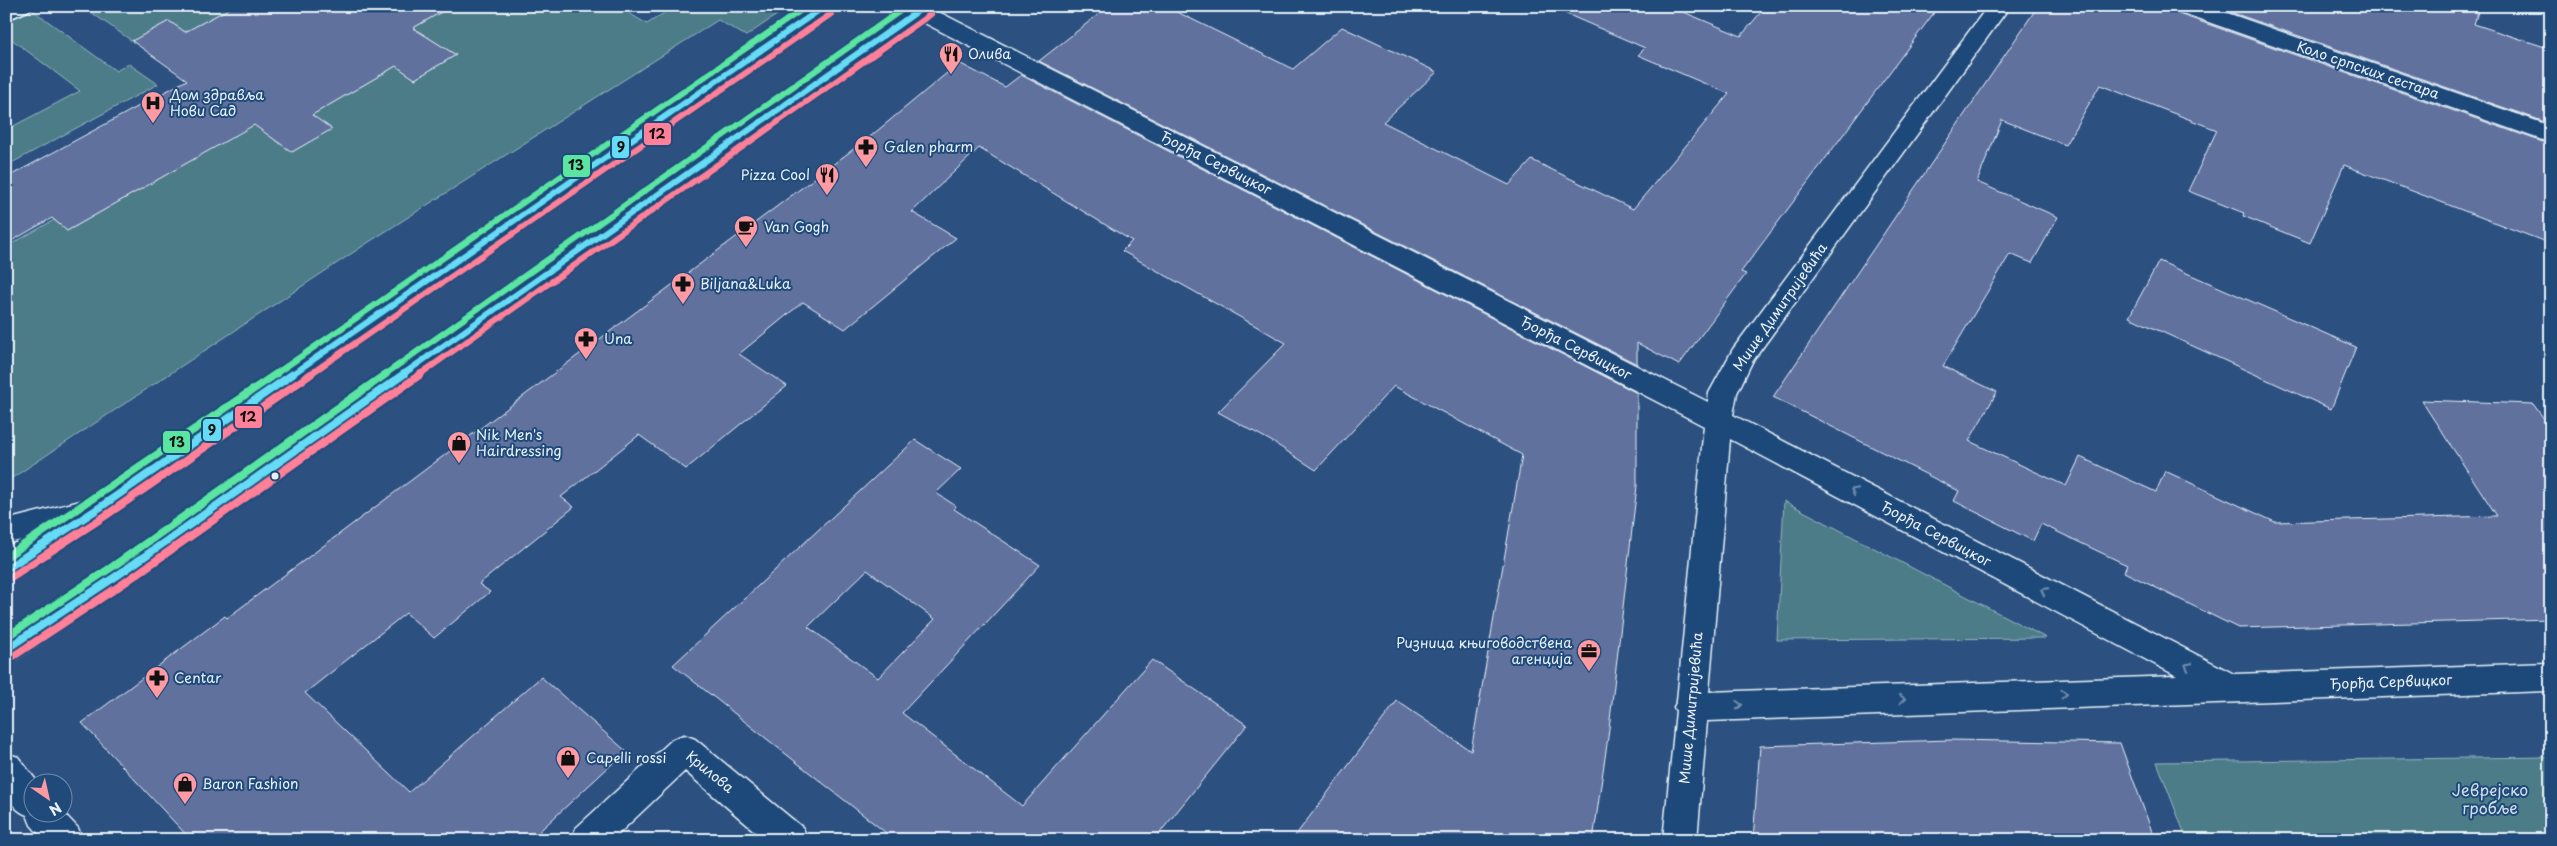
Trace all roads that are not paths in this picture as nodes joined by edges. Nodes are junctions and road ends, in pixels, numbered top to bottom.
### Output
1 (22, 6) edge
2 (825, 6) edge
3 (1999, 6) edge
4 (2185, 6) edge
5 (922, 8) edge
6 (6, 14) edge
7 (2551, 134) edge
8 (1718, 420) junction
9 (99, 508) junction
10 (6, 532) edge
11 (6, 569) edge
12 (6, 649) edge
13 (2551, 677) edge
14 (2232, 688) junction
15 (1690, 707) junction
16 (6, 768) edge
17 (22, 788) edge
18 (52, 824) edge
19 (66, 840) edge
20 (588, 840) edge
21 (791, 840) edge
22 (1680, 840) edge

1 - 6 lane
2 - 9 street
3 - 8 street, Мише Димитријевића
4 - 7 street, Коло српских сестара
5 - 8 street, Ђорђа Сервицког
5 - 12 street
14 -> 8 street, Ђорђа Сервицког
8 - 15 street, Мише Димитријевића
9 - 10 street
9 - 11 street
13 - 14 street, Ђорђа Сервицког
15 -> 14 street, Ђорђа Сервицког
15 - 22 street, Мише Димитријевића
16 - 17 street
18 - 19 street
20 - 21 street, Крилова

